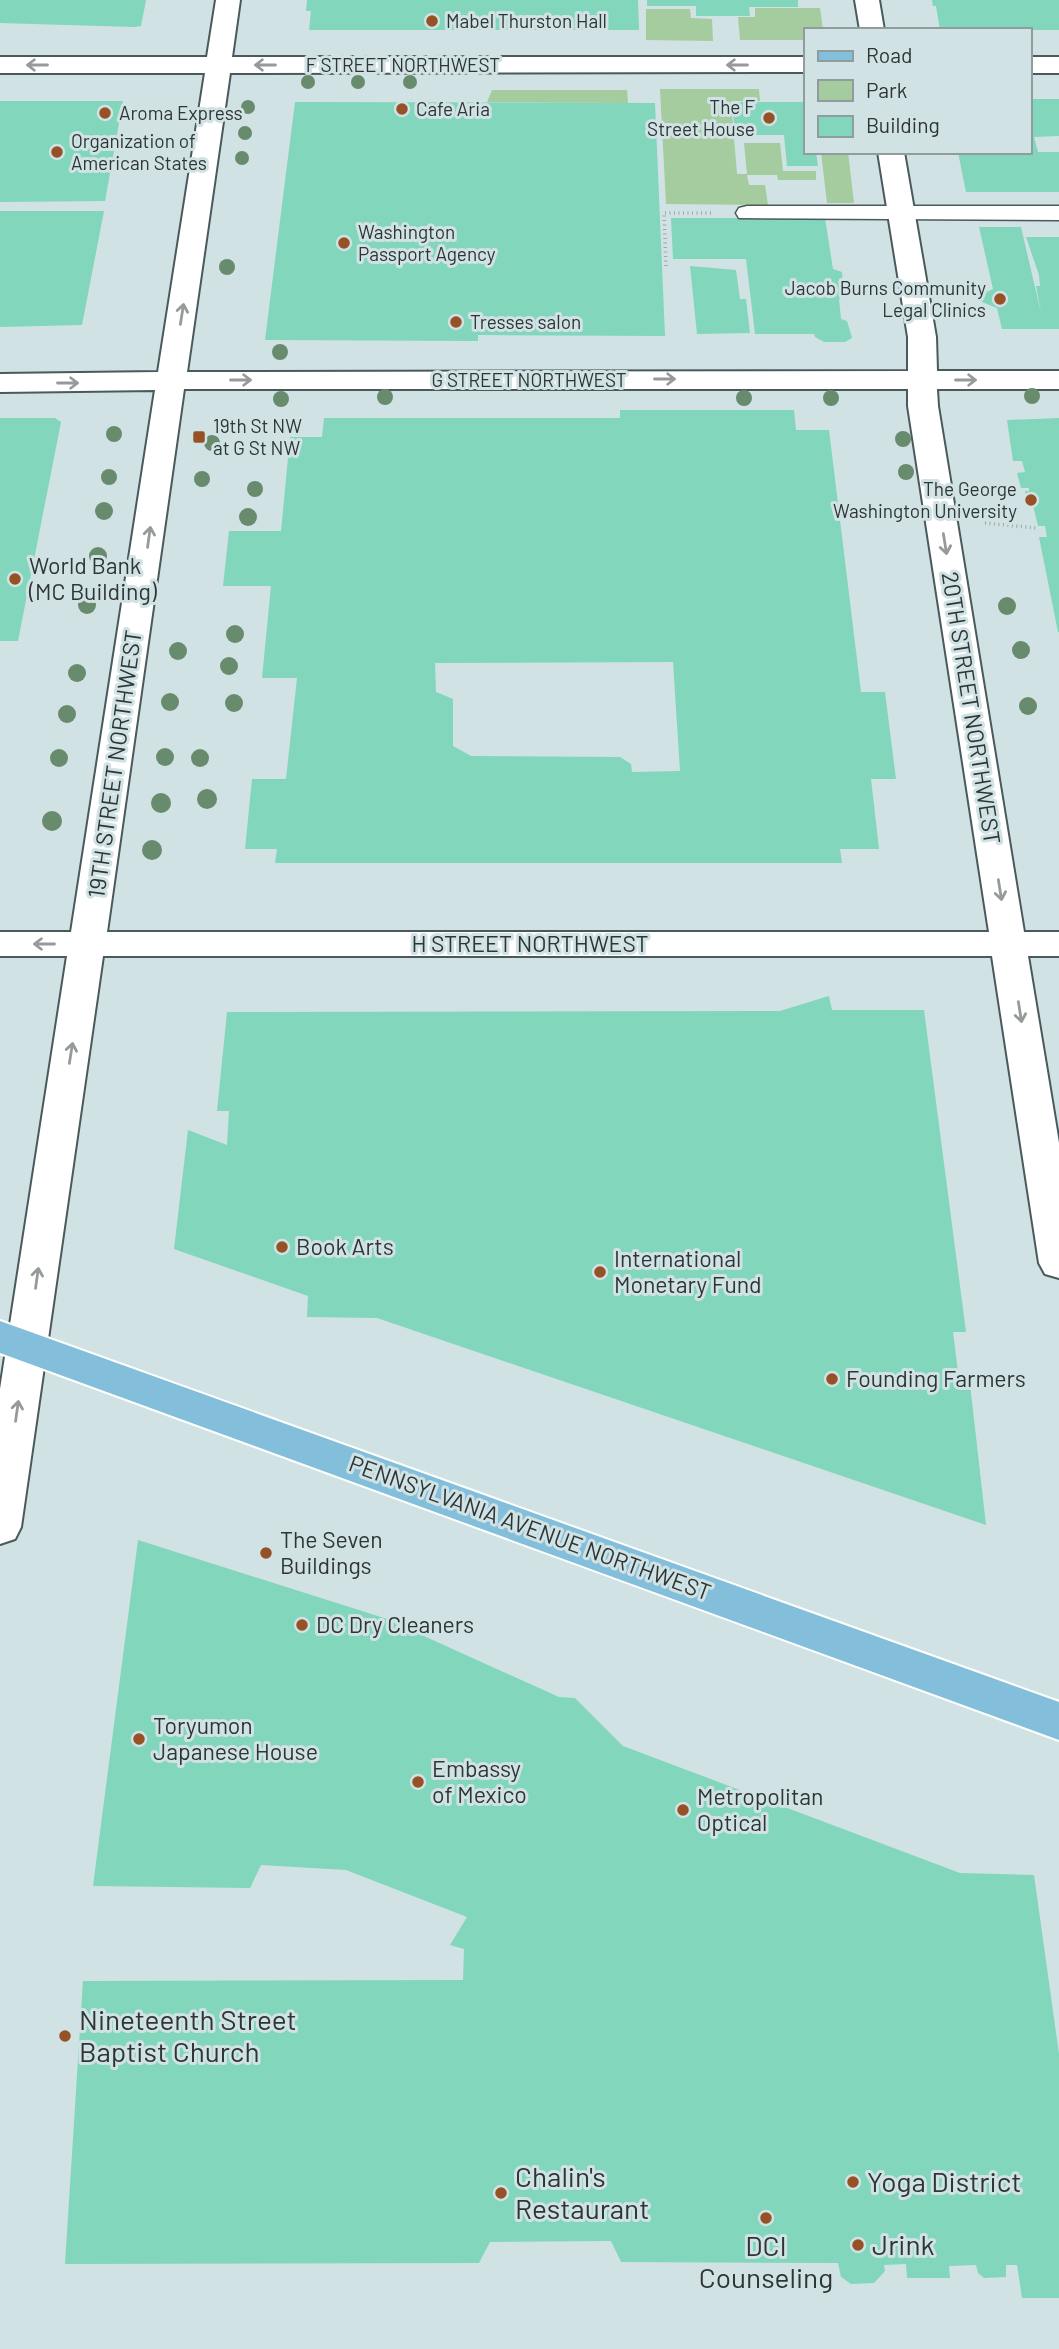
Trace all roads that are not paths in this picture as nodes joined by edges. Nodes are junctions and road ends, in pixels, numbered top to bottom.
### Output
1 (228, 0) edge
2 (867, 0) edge
3 (872, 28) edge
4 (0, 65) edge
5 (220, 65) junction
6 (804, 65) edge
7 (1031, 65) edge
8 (1059, 65) edge
9 (891, 154) edge
10 (747, 213) dead end
11 (901, 213) junction
12 (1059, 213) edge
13 (923, 380) junction
14 (1059, 380) edge
15 (173, 381) junction
16 (0, 383) edge
17 (0, 944) edge
18 (89, 944) junction
19 (1059, 944) edge
20 (1010, 945) junction
21 (1050, 1148) edge
22 (1059, 1263) edge
23 (9, 1343) edge
24 (0, 1527) edge
25 (1059, 1721) edge

1 - 5 street, 19TH STREET NORTHWEST
2 - 3 street
5 -> 4 street, F STREET NORTHWEST
6 -> 5 street, F STREET NORTHWEST
15 -> 5 street, 19TH STREET NORTHWEST
7 - 8 street
9 - 11 street, 20TH STREET NORTHWEST
10 - 11 lane
11 - 12 lane
11 - 13 street, 20TH STREET NORTHWEST
13 -> 14 street, G STREET NORTHWEST
15 -> 13 street, G STREET NORTHWEST
13 -> 20 street, 20TH STREET NORTHWEST
16 -> 15 street, G STREET NORTHWEST
18 -> 15 street, 19TH STREET NORTHWEST
18 -> 17 street, H STREET NORTHWEST
18 - 20 street, H STREET NORTHWEST
23 -> 18 street, 19TH STREET NORTHWEST
19 - 20 street, H STREET NORTHWEST
20 -> 21 street, 20TH STREET NORTHWEST
21 - 22 street, 20TH STREET NORTHWEST
24 -> 23 street, 19TH STREET NORTHWEST
23 - 25 main road, PENNSYLVANIA AVENUE NORTHWEST

